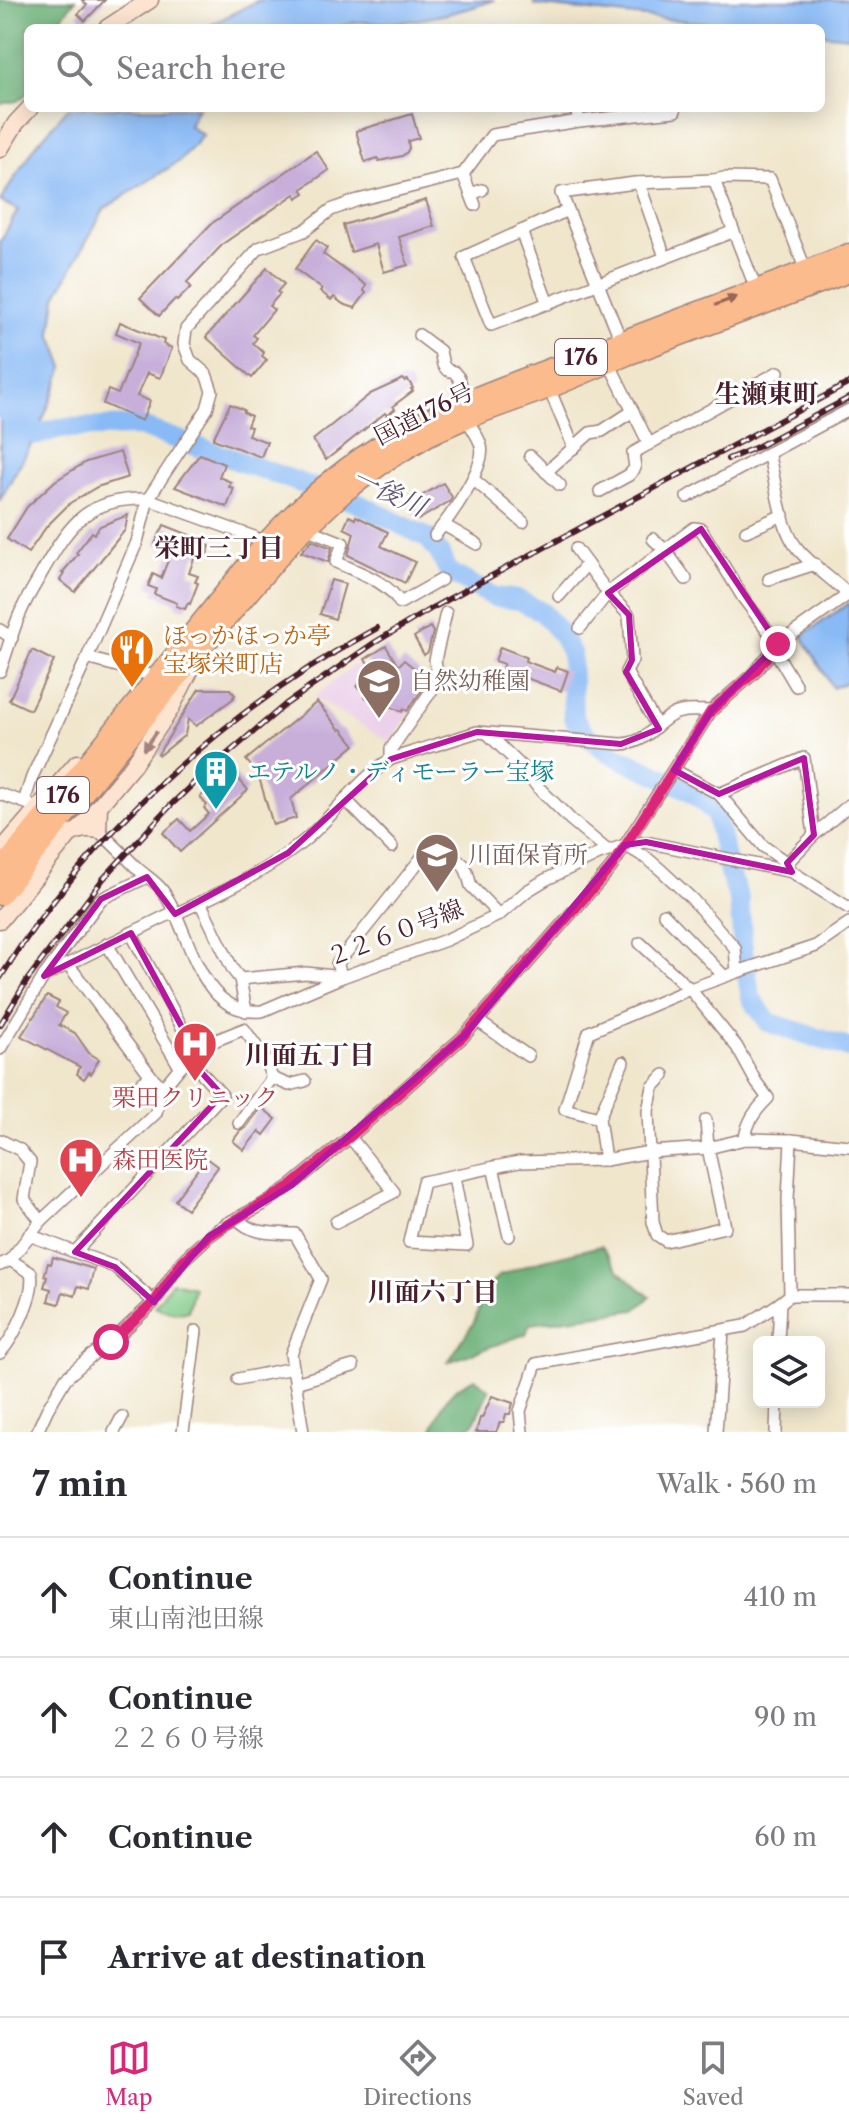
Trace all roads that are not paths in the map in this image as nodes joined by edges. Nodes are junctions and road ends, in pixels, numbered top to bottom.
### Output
1 (150, 0) edge
2 (113, 24) edge
3 (26, 112) edge
4 (577, 112) edge
5 (622, 112) edge
6 (579, 121) junction
7 (0, 149) edge
8 (463, 174) junction
9 (714, 180) junction
10 (639, 183) junction
11 (476, 196) dead end
12 (568, 210) junction
13 (521, 231) junction
14 (732, 232) junction
15 (849, 254) edge
16 (665, 257) junction
17 (806, 271) junction
18 (849, 272) edge
19 (599, 284) junction
20 (756, 289) junction
21 (548, 304) junction
22 (419, 335) dead end
23 (615, 352) junction
24 (778, 372) dead end
25 (549, 388) junction
26 (466, 410) junction
27 (849, 410) edge
28 (633, 411) junction
29 (649, 444) junction
30 (574, 448) junction
31 (768, 453) junction
32 (530, 456) dead end
33 (546, 472) junction
34 (473, 479) junction
35 (560, 485) dead end
36 (600, 491) dead end
37 (328, 494) junction
38 (687, 497) dead end
39 (148, 499) junction
40 (783, 515) junction
41 (523, 522) dead end
42 (444, 525) junction
43 (305, 528) junction
44 (746, 531) dead end
45 (435, 535) dead end
46 (653, 539) dead end
47 (477, 544) dead end
48 (576, 549) dead end
49 (665, 550) junction
50 (271, 551) junction
51 (587, 564) junction
52 (815, 564) junction
53 (686, 579) dead end
54 (769, 579) dead end
55 (441, 580) dead end
56 (608, 593) junction
57 (849, 594) edge
58 (559, 596) dead end
59 (446, 613) dead end
60 (580, 628) dead end
61 (0, 630) edge
62 (12, 638) junction
63 (144, 644) dead end
64 (776, 647) junction
65 (201, 648) junction
66 (87, 658) junction
67 (0, 671) edge
68 (138, 672) junction
69 (159, 678) junction
70 (796, 686) dead end
71 (711, 711) junction
72 (126, 718) junction
73 (657, 726) junction
74 (487, 733) junction
75 (391, 759) junction
76 (670, 776) junction
77 (0, 794) edge
78 (719, 794) junction
79 (345, 799) junction
80 (31, 804) junction
81 (100, 805) junction
82 (849, 805) edge
83 (79, 830) junction
84 (98, 830) junction
85 (814, 835) junction
86 (625, 845) junction
87 (392, 847) dead end
88 (608, 851) junction
89 (0, 852) edge
90 (790, 868) junction
91 (0, 872) edge
92 (147, 877) junction
93 (0, 895) edge
94 (200, 902) junction
95 (849, 908) edge
96 (175, 914) junction
97 (664, 914) dead end
98 (499, 915) junction
99 (0, 920) edge
100 (849, 923) edge
101 (131, 933) junction
102 (640, 943) dead end
103 (107, 944) junction
104 (68, 964) junction
105 (742, 970) junction
106 (44, 976) junction
107 (724, 976) junction
108 (342, 977) junction
109 (240, 979) junction
110 (690, 989) junction
111 (243, 1010) junction
112 (478, 1021) junction
113 (244, 1029) junction
114 (0, 1049) edge
115 (528, 1056) dead end
116 (189, 1061) junction
117 (623, 1062) dead end
118 (664, 1075) dead end
119 (151, 1076) junction
120 (272, 1078) junction
121 (305, 1081) dead end
122 (163, 1088) junction
123 (131, 1091) dead end
124 (599, 1118) junction
125 (706, 1120) dead end
126 (239, 1123) dead end
127 (350, 1137) junction
128 (745, 1139) junction
129 (0, 1140) edge
130 (791, 1140) junction
131 (849, 1146) edge
132 (708, 1148) junction
133 (650, 1152) junction
134 (605, 1160) junction
135 (493, 1167) junction
136 (454, 1177) junction
137 (237, 1218) junction
138 (41, 1221) junction
139 (336, 1222) dead end
140 (29, 1235) junction
141 (509, 1236) dead end
142 (75, 1252) junction
143 (5, 1263) edge
144 (790, 1295) junction
145 (849, 1295) edge
146 (154, 1302) junction
147 (780, 1303) junction
148 (196, 1331) dead end
149 (723, 1332) junction
150 (778, 1336) edge
151 (0, 1353) edge
152 (353, 1366) dead end
153 (293, 1368) junction
154 (238, 1379) dead end
155 (295, 1383) junction
156 (777, 1408) edge
157 (122, 1417) dead end
158 (37, 1432) edge
159 (114, 1432) edge
160 (183, 1432) edge
161 (308, 1432) edge
162 (522, 1432) edge
163 (716, 1432) edge
164 (776, 1432) edge

1 - 2 street
3 - 7 street
4 - 6 street
5 - 6 street
6 - 8 street
8 - 11 street
8 - 39 street
9 - 10 street
9 - 14 street
9 - 17 street
10 - 12 street
10 - 16 street
12 - 13 street
12 - 19 street
13 - 21 street
13 - 21 street
14 - 16 street
14 - 20 street
15 - 17 highway, 国道176号 / 176
16 - 19 street
17 - 20 highway, 国道176号 / 176
18 - 23 highway, 国道176号 / 176
19 - 21 street
19 - 23 street
23 -> 20 highway, 国道176号 / 176
22 - 26 street
23 - 25 highway, 国道176号 / 176
23 - 26 highway, 国道176号 / 176
23 - 28 street
24 - 29 street
25 - 26 highway, 国道176号 / 176
25 - 30 street
26 - 34 street
26 - 37 highway, 国道176号 / 176
27 - 31 street
28 - 29 street
28 - 30 street
29 - 36 street
30 - 33 street
31 - 38 street
31 - 40 street
32 - 33 street
33 - 35 street
34 - 41 street
34 - 42 street
37 - 43 highway, 国道176号 / 176
37 - 50 highway, 国道176号 / 176
39 - 50 street
39 - 62 street
39 - 66 street
40 - 44 street
40 - 52 street
42 - 45 street
42 - 47 street
43 - 50 highway, 国道176号 / 176
43 - 55 street
46 - 49 street
48 - 51 street
49 - 53 street
49 - 56 street
49 - 64 street
50 - 65 highway, 国道176号 / 176
50 - 69 highway, 国道176号 / 176
51 - 56 street
51 - 58 street
52 - 54 street
52 - 57 street
56 - 60 street
56 - 73 street
57 - 64 street
59 - 75 street
61 - 62 street
62 - 67 street
63 - 68 street
64 - 70 street
64 - 71 street
65 -> 81 street
65 - 93 highway, 国道176号 / 176
66 - 68 street
66 - 80 street
68 - 69 street
69 - 72 highway, 国道176号 / 176
71 - 73 street
71 - 76 street
72 - 80 street
72 - 91 highway, 国道176号 / 176
73 - 74 street
74 - 75 street
74 - 88 street
75 - 79 street
76 - 78 street
76 - 86 street
77 - 80 street
78 - 85 street
78 - 90 street
79 - 87 street
79 - 94 street
80 - 89 street
81 - 83 street
81 - 84 street
82 - 85 street
83 - 84 street
83 - 99 street
84 - 92 street
85 - 90 street
86 - 88 street, ２２６０号線
86 - 90 street
86 - 105 street
86 - 112 street
88 - 98 street, ２２６０号線
90 - 95 street
92 - 96 street
92 - 106 street
94 - 96 street
94 - 109 street
96 - 101 street
96 - 111 street
97 - 107 street
98 - 108 street, ２２６０号線
98 - 108 street
100 - 105 street
101 - 103 street
101 - 116 street
102 - 110 street
103 - 104 street
103 - 116 street
104 - 106 street
104 - 119 street
105 - 107 street
106 - 114 street
107 - 110 street
108 - 109 street
108 - 111 street, ２２６０号線
109 - 111 street
110 - 124 street
110 - 128 street
111 - 113 street
112 - 115 street
112 - 127 street
113 - 116 street
113 - 120 street
116 - 122 street
116 - 142 street
117 - 124 street
118 - 133 street
119 - 122 street
119 - 123 street
120 - 121 street
120 - 126 street
122 - 138 street
124 - 134 street
125 - 132 street
127 - 137 street
127 - 139 street
128 - 130 street
128 - 132 street
129 - 138 street
130 - 131 street
130 - 144 street
132 - 133 street
132 - 133 street
133 - 134 street
134 - 135 street
135 - 136 street
135 - 141 street
136 - 136 street
137 - 146 street
137 - 153 street
138 - 140 street
140 - 142 street
140 - 143 street
142 - 146 street
143 - 151 street
144 - 145 street
144 - 147 street
146 - 158 street
147 - 149 street
147 - 150 street
148 - 160 street
149 - 162 street
149 - 163 street
152 - 155 street
153 - 154 street
153 - 155 street
155 - 161 street
156 - 164 street
157 - 159 street

